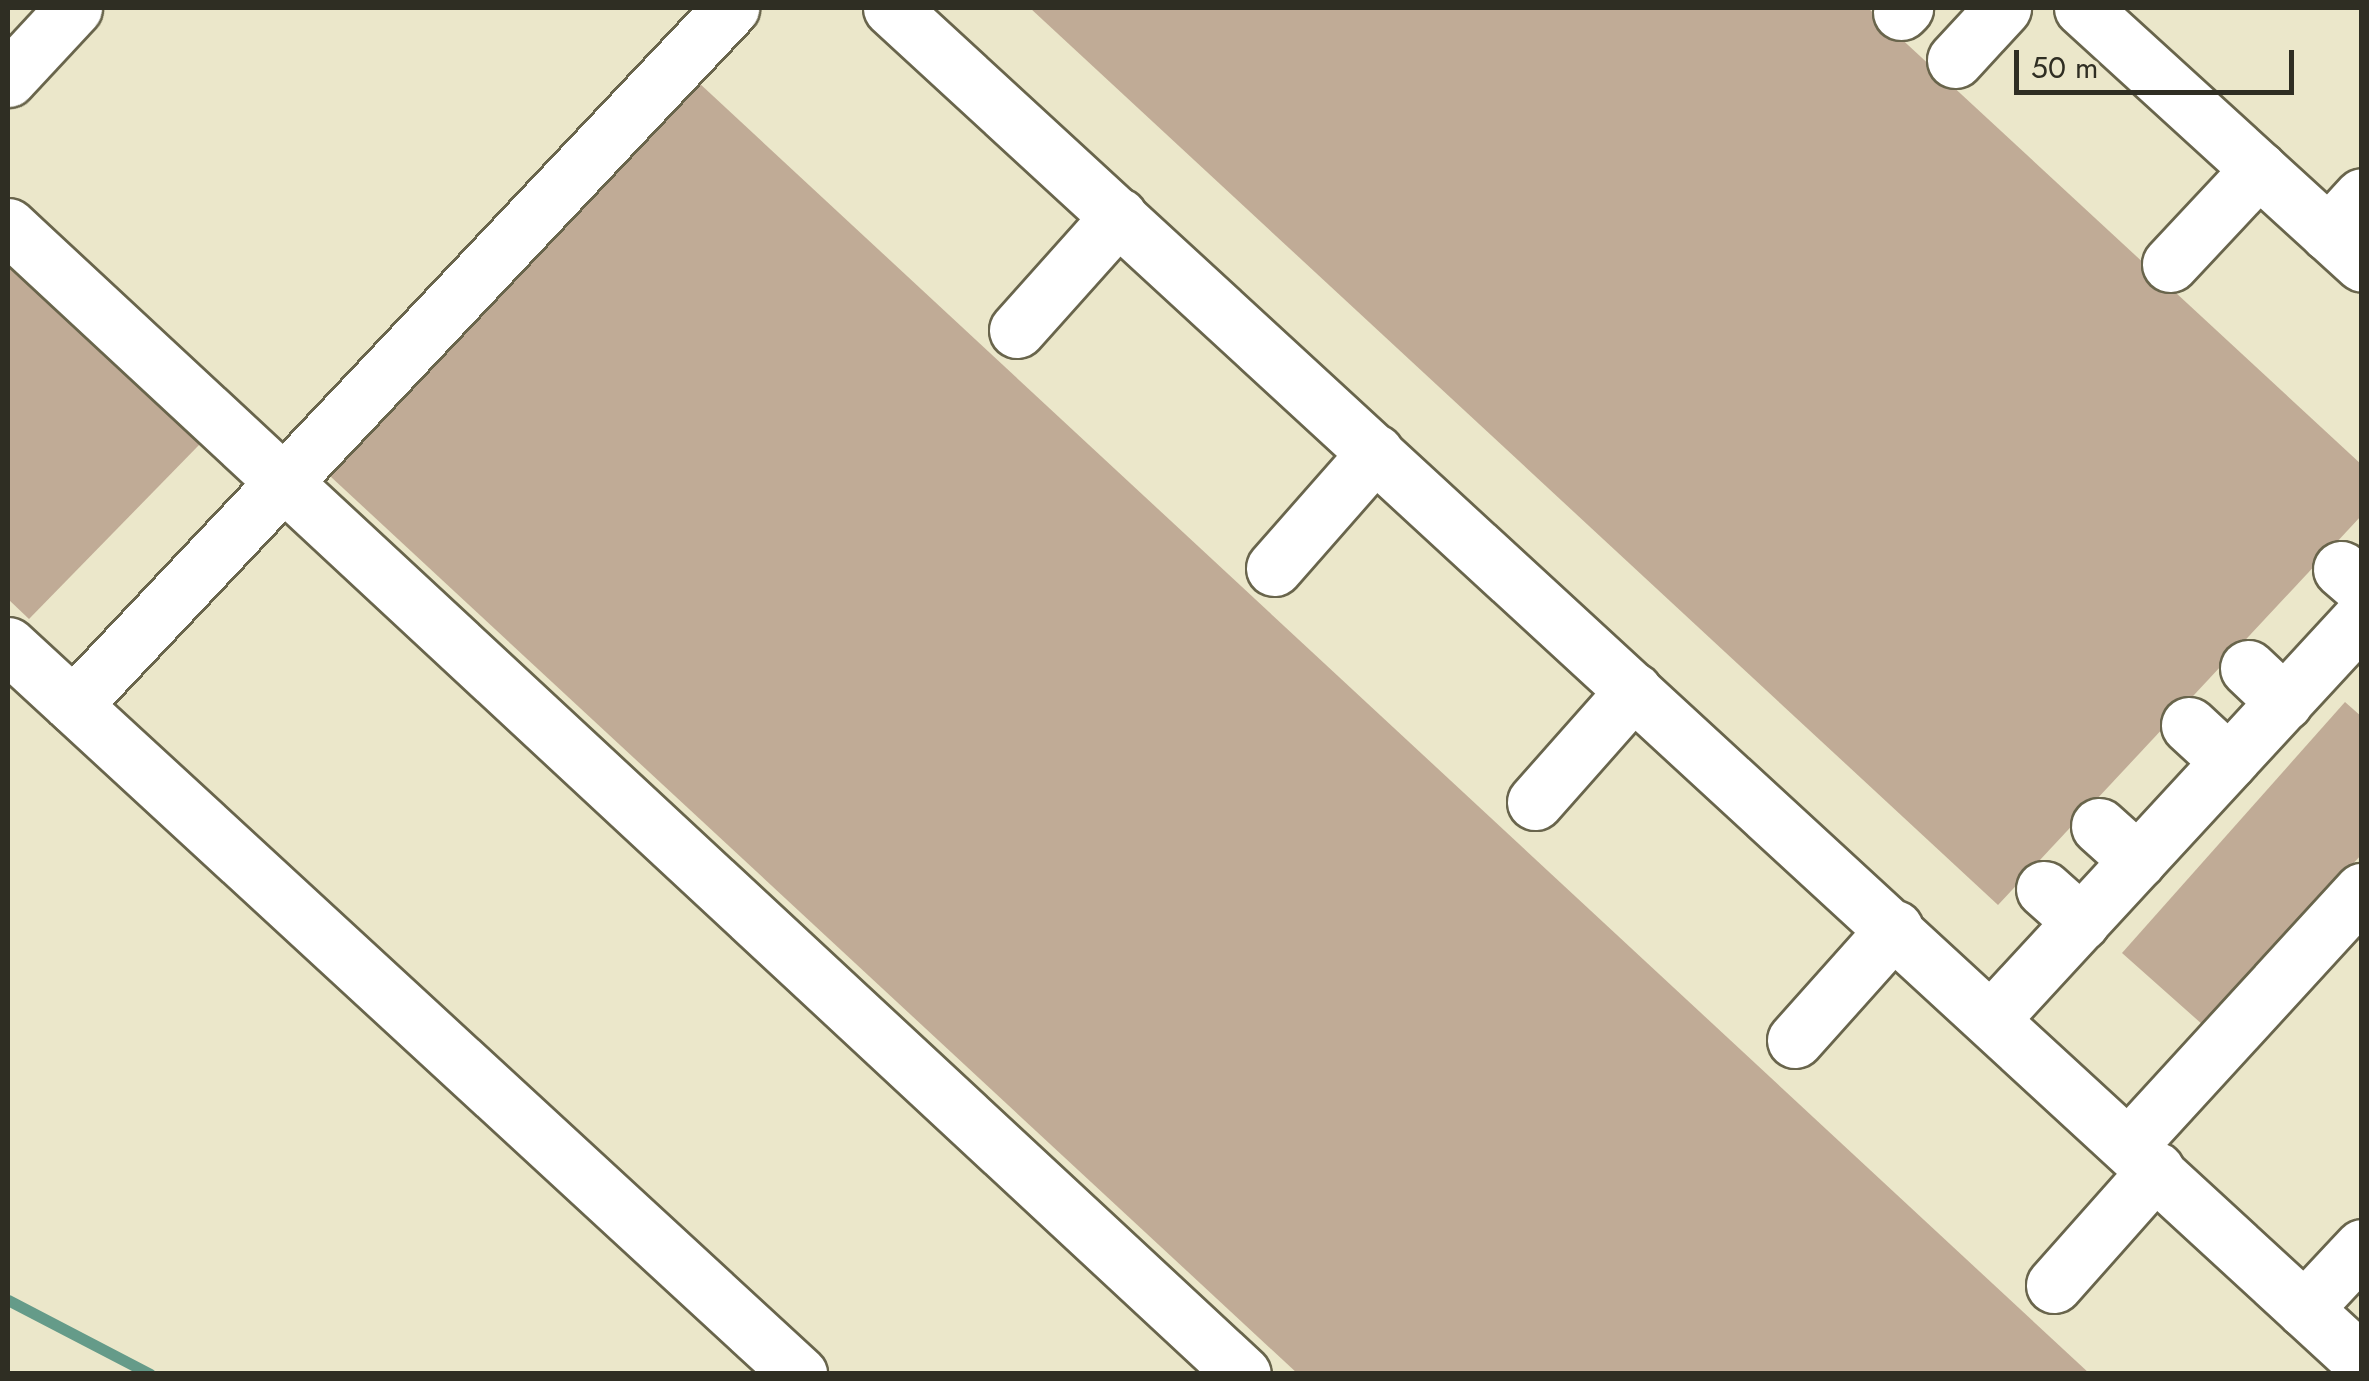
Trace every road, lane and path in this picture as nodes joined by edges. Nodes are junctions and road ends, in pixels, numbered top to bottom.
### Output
1 (74, 8) edge
2 (731, 8) edge
3 (892, 8) edge
4 (2003, 8) edge
5 (2082, 8) edge
6 (1955, 60) dead end
7 (8, 79) edge
8 (2258, 169) junction
9 (1118, 216) junction
10 (8, 226) edge
11 (2350, 231) edge
12 (2170, 264) dead end
13 (1017, 330) dead end
14 (1376, 452) junction
15 (286, 479) junction
16 (1274, 568) dead end
17 (2355, 591) edge
18 (8, 644) edge
19 (1634, 690) junction
20 (73, 705) junction
21 (2189, 725) dead end
22 (2229, 762) junction
23 (1535, 802) dead end
24 (2362, 891) edge
25 (1894, 928) junction
26 (1992, 1018) junction
27 (1795, 1040) dead end
28 (2142, 1158) junction
29 (2362, 1247) edge
30 (2054, 1285) dead end
31 (2304, 1310) junction
32 (2362, 1362) edge
33 (799, 1374) edge
34 (1244, 1374) edge

1 - 7 lane
2 - 15 lane
3 - 9 lane
4 - 6 lane
5 - 8 lane
8 - 11 lane
8 - 12 lane
9 - 13 lane
9 - 14 lane
10 - 15 lane
14 - 16 lane
14 - 19 lane
15 - 20 lane
15 - 34 lane
17 - 22 lane
18 - 20 lane
19 - 23 lane
19 - 25 lane
20 - 33 lane
21 - 22 lane
22 - 26 lane
24 - 28 lane
25 - 26 lane
25 - 27 lane
26 - 28 lane
28 - 30 lane
28 - 31 lane
29 - 31 lane
31 - 32 lane

